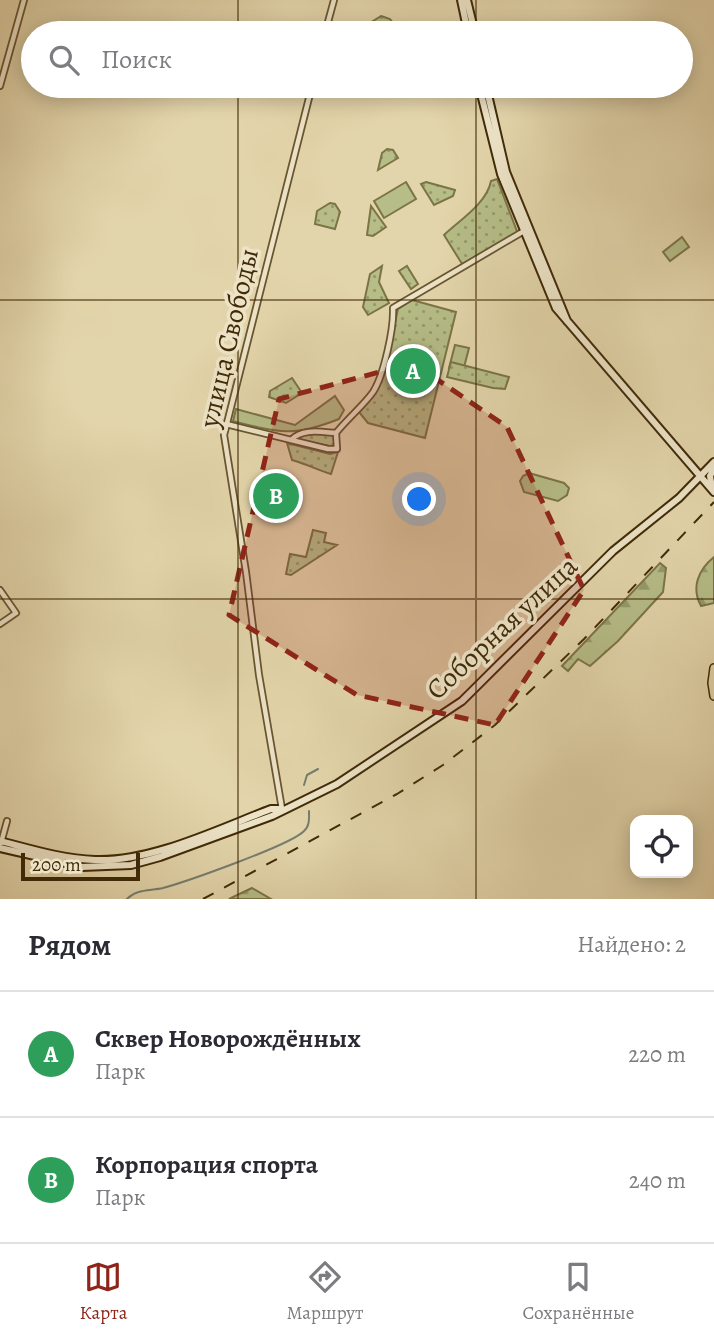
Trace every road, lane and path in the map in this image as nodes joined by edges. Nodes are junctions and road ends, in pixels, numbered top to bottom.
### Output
1 (24, 0) edge
2 (334, 0) edge
3 (461, 0) edge
4 (467, 0) edge
5 (328, 21) edge
6 (465, 21) edge
7 (472, 21) edge
8 (0, 86) edge
9 (309, 98) edge
10 (482, 98) edge
11 (489, 98) edge
12 (525, 230) junction
13 (568, 323) junction
14 (226, 424) junction
15 (336, 433) junction
16 (291, 440) junction
17 (714, 462) edge
18 (714, 468) edge
19 (701, 477) junction
20 (713, 491) edge
21 (0, 590) edge
22 (0, 624) edge
23 (714, 668) edge
24 (714, 696) edge
25 (282, 809) junction
26 (7, 821) dead end
27 (0, 844) edge

1 - 8 street
2 - 5 street
3 - 6 street
4 - 7 street
9 - 14 street, улица Свободы
10 - 12 street
11 - 13 street
12 - 13 street
12 - 15 street
13 - 19 street
14 - 16 street
14 - 25 street, улица Свободы
15 - 16 street
15 - 16 street
17 - 19 street, Соборная улица
18 - 20 street
19 - 20 street
19 - 25 street, Соборная улица
21 - 22 street
23 - 24 main road
25 - 27 street, Соборная улица
26 - 27 street

